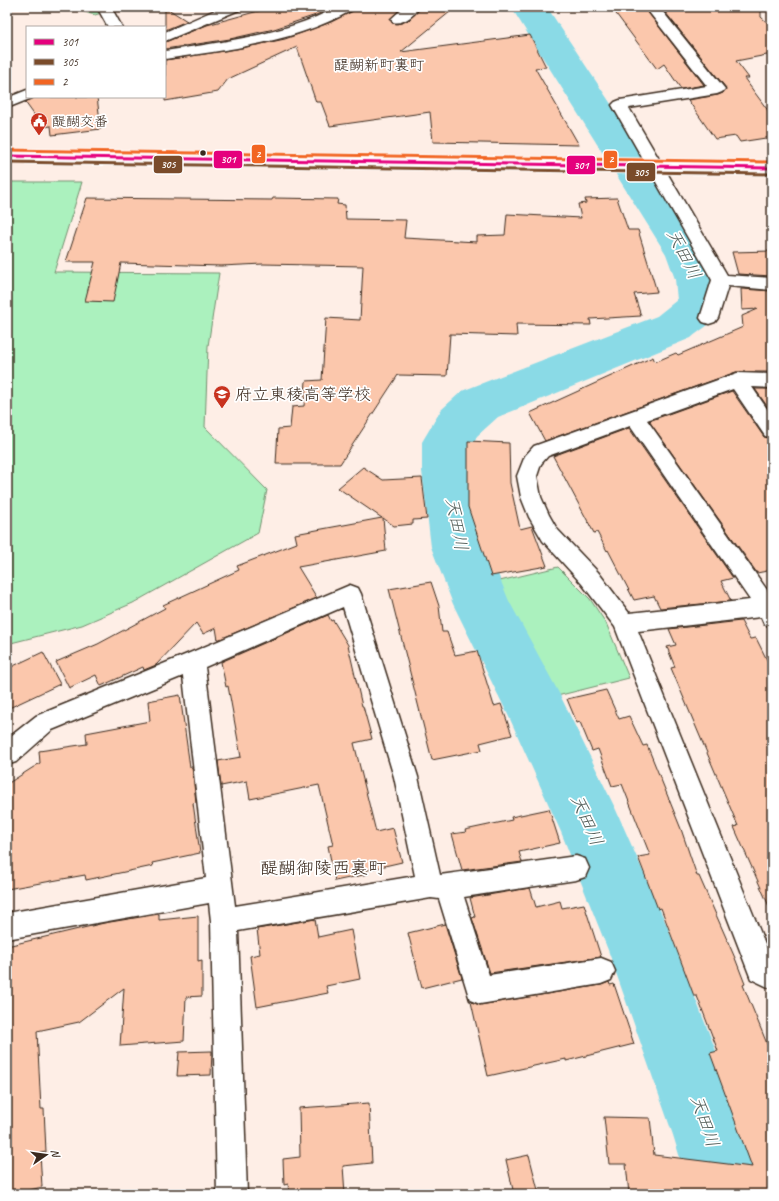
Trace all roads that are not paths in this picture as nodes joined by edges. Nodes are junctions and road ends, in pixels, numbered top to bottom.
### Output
1 (104, 7) edge
2 (234, 7) edge
3 (347, 7) edge
4 (413, 7) edge
5 (652, 7) edge
6 (398, 19) dead end
7 (114, 26) edge
8 (166, 37) edge
9 (166, 55) edge
10 (26, 95) edge
11 (7, 103) edge
12 (7, 156) edge
13 (656, 166) junction
14 (772, 168) edge
15 (721, 280) junction
16 (772, 284) edge
17 (709, 318) dead end
18 (738, 380) junction
19 (772, 381) edge
20 (634, 417) junction
21 (772, 431) edge
22 (770, 611) edge
23 (624, 623) junction
24 (193, 662) junction
25 (7, 754) edge
26 (576, 868) dead end
27 (439, 887) junction
28 (221, 888) junction
29 (224, 921) junction
30 (7, 926) edge
31 (600, 971) dead end
32 (772, 976) edge
33 (232, 1194) edge

1 - 7 street
2 - 8 street
3 - 9 street
4 - 6 street
5 - 13 street
10 - 11 street
12 - 13 street
13 - 14 street
13 - 15 street
15 - 16 street
15 - 17 street
18 - 19 street
18 - 20 street
18 - 21 street
20 - 22 street
20 - 23 street
22 - 23 street
23 - 32 street
24 - 25 street
24 - 27 street
24 - 28 street
26 - 27 street
27 - 29 street
27 - 31 street
28 - 29 street
28 - 30 street
29 - 33 street

